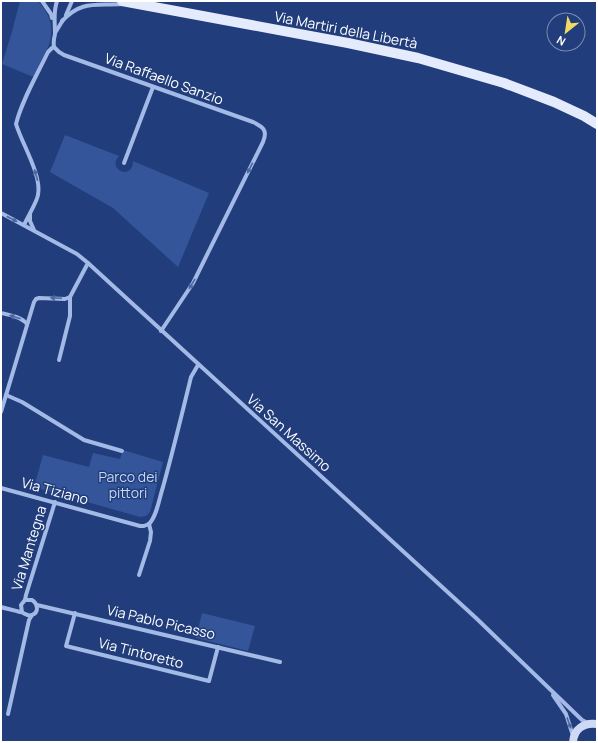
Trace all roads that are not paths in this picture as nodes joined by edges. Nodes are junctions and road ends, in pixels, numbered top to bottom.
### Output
1 (42, 1) edge
2 (57, 1) edge
3 (72, 1) edge
4 (128, 2) edge
5 (62, 21) junction
6 (54, 25) junction
7 (54, 34) junction
8 (54, 47) junction
9 (153, 87) junction
10 (597, 124) edge
11 (124, 163) dead end
12 (30, 212) junction
13 (1, 213) edge
14 (24, 225) junction
15 (36, 232) junction
16 (88, 264) junction
17 (70, 297) junction
18 (1, 313) edge
19 (27, 324) junction
20 (161, 331) junction
21 (59, 360) dead end
22 (198, 365) junction
23 (6, 395) junction
24 (1, 412) edge
25 (122, 451) dead end
26 (1, 488) edge
27 (55, 502) junction
28 (149, 524) junction
29 (138, 575) dead end
30 (25, 600) junction
31 (37, 605) junction
32 (1, 607) edge
33 (22, 612) junction
34 (75, 613) junction
35 (32, 615) junction
36 (218, 647) junction
37 (280, 662) dead end
38 (548, 688) junction
39 (8, 714) dead end
40 (594, 722) edge
41 (573, 739) edge

1 - 6 street
2 - 6 street
3 - 5 street
4 - 5 street
4 - 10 main road, Via Martiri della Libertà
5 - 7 street
6 - 7 street
7 - 8 street
8 - 9 street, Via Raffaello Sanzio
12 -> 8 street
9 - 11 street
9 -> 20 street, Via Raffaello Sanzio
12 - 14 street
12 - 15 street
13 -> 14 street, Via San Massimo
14 - 15 street, Via San Massimo
15 - 16 street, Via San Massimo
16 - 17 street
16 - 20 street, Via San Massimo
17 -> 19 street
17 - 21 street
19 -> 18 street
19 - 23 street
20 - 22 street, Via San Massimo
22 - 28 street
22 - 38 street, Via San Massimo
23 - 24 street
23 - 25 street
26 - 27 street, Via Tiziano
27 - 28 street, Via Tiziano
27 - 30 street, Via Mantegna
28 - 29 street
30 - 31 street
30 - 33 street
31 - 34 street, Via Pablo Picasso
31 - 35 street
32 - 33 street
33 - 35 street
34 - 36 street, Via Pablo Picasso
34 - 36 street, Via Tintoretto
35 - 39 street
36 - 37 street, Via Pablo Picasso
38 - 40 street, Via San Massimo
38 -> 41 street, Via San Massimo
40 - 41 street

